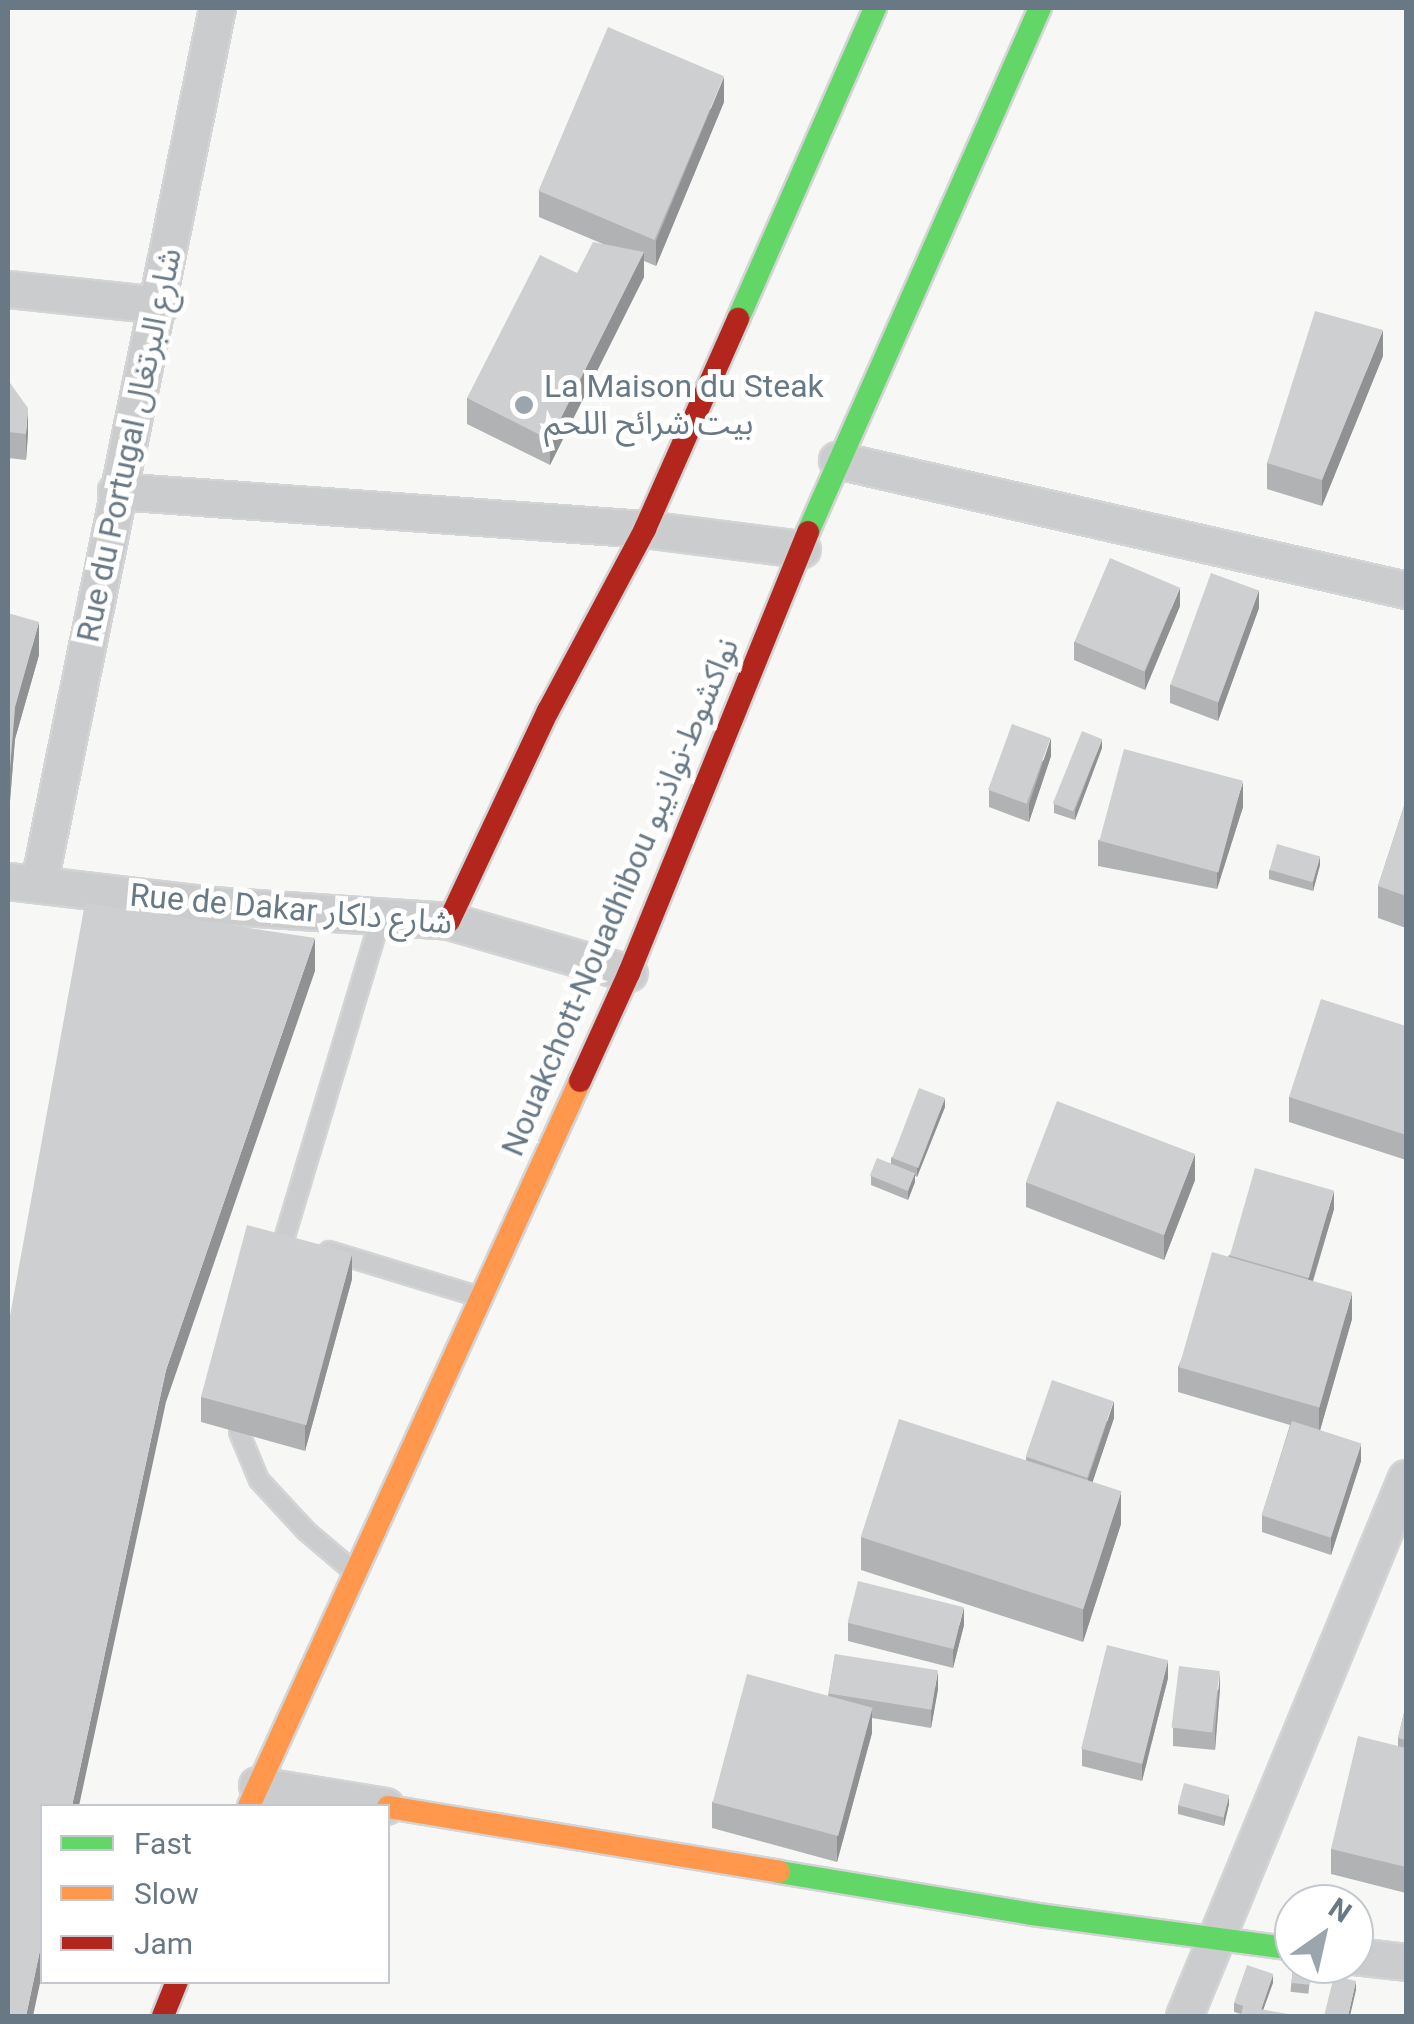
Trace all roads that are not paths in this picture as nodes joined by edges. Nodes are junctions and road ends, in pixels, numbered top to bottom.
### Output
1 (217, 8) edge
2 (875, 8) edge
3 (1040, 8) edge
4 (8, 289) edge
5 (160, 305) junction
6 (838, 460) junction
7 (116, 491) junction
8 (645, 529) junction
9 (802, 548) junction
10 (1406, 590) edge
11 (23, 882) edge
12 (381, 916) junction
13 (449, 921) junction
14 (629, 973) junction
15 (285, 1238) junction
16 (278, 1258) edge
17 (481, 1297) junction
18 (240, 1432) edge
19 (1406, 1478) edge
20 (1393, 1552) edge
21 (355, 1572) junction
22 (253, 1796) edge
23 (350, 1804) edge
24 (390, 1808) edge
25 (1217, 1940) junction
26 (1274, 1947) edge
27 (1374, 1958) edge
28 (1406, 1962) edge
29 (176, 1984) edge
30 (163, 2016) edge
31 (1184, 2016) edge

1 - 5 street, Rue du Portugal شارع البرتغال
2 - 8 main road
3 - 6 main road, Nouakchott-Nouadhibou نواكشوط-نواذيبو
4 - 5 street
5 - 7 street, Rue du Portugal شارع البرتغال
6 - 9 main road, Nouakchott-Nouadhibou نواكشوط-نواذيبو
6 - 10 street
7 - 8 street
7 - 11 street, Rue du Portugal شارع البرتغال
8 - 9 street
8 - 13 main road
9 - 14 main road, Nouakchott-Nouadhibou نواكشوط-نواذيبو
11 - 12 street, Rue de Dakar شارع داكار
12 - 13 street, Rue de Dakar شارع داكار
12 - 15 lane
13 - 14 street, Rue de Dakar شارع داكار
14 - 17 main road, Nouakchott-Nouadhibou نواكشوط-نواذيبو
15 - 16 lane
15 - 17 lane
17 - 21 main road, Nouakchott-Nouadhibou نواكشوط-نواذيبو
18 - 21 lane
19 - 20 street
20 - 25 street
21 - 22 main road, Nouakchott-Nouadhibou نواكشوط-نواذيبو
22 - 23 street
24 - 25 main road
25 - 26 main road
25 - 31 street
27 - 28 street
29 - 30 main road

